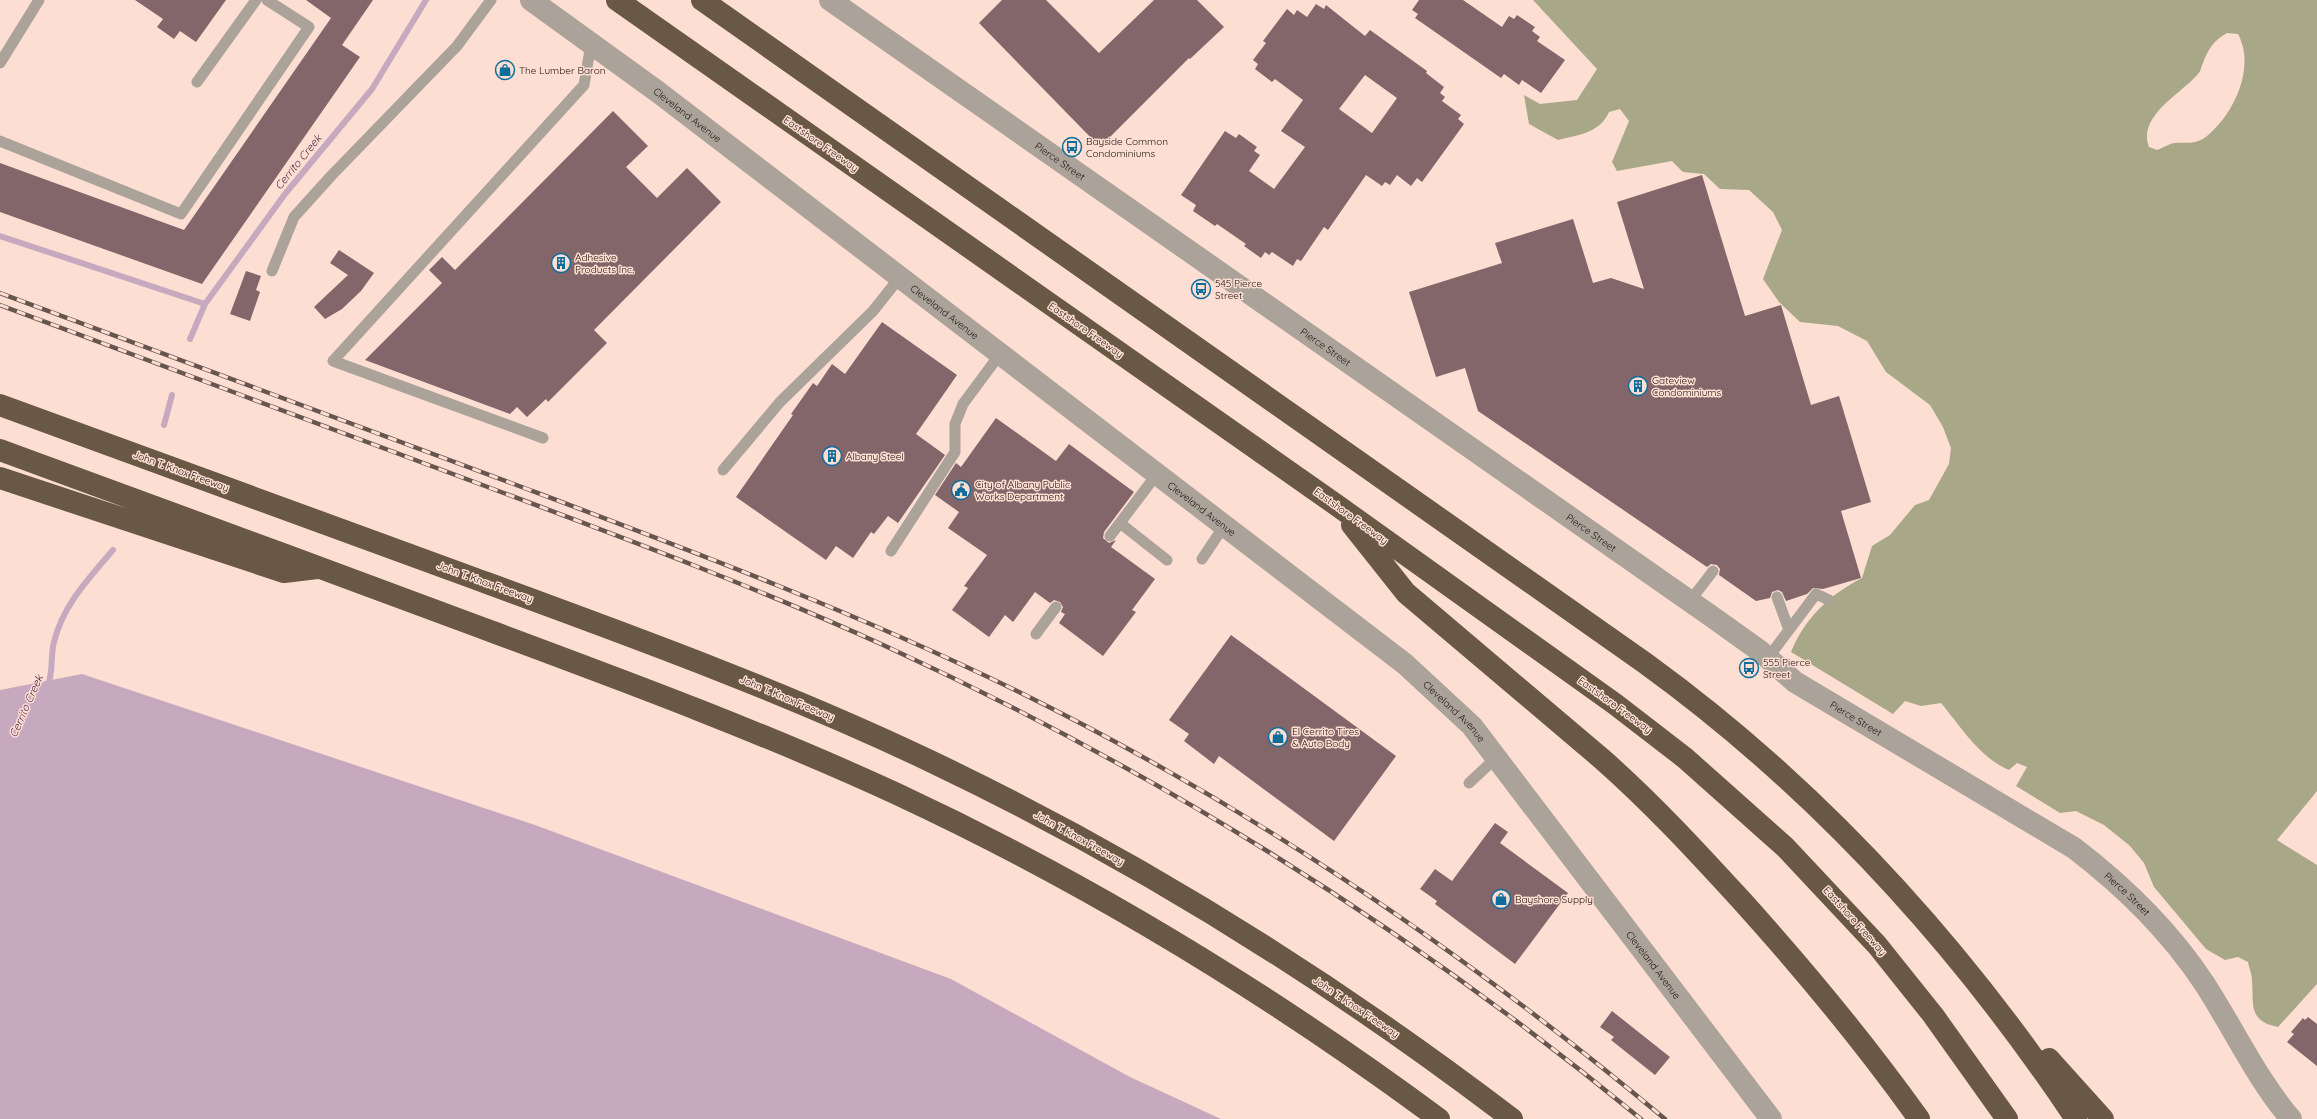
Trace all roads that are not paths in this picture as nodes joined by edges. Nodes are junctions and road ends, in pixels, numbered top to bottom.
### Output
1 (39, 0) edge
2 (256, 0) edge
3 (267, 0) edge
4 (491, 0) edge
5 (531, 0) edge
6 (617, 0) edge
7 (702, 0) edge
8 (830, 0) edge
9 (591, 44) junction
10 (0, 63) edge
11 (197, 82) dead end
12 (0, 142) edge
13 (272, 271) dead end
14 (900, 277) junction
15 (1000, 354) junction
16 (0, 395) edge
17 (0, 405) edge
18 (32, 416) junction
19 (543, 438) dead end
20 (0, 450) edge
21 (723, 470) dead end
22 (1157, 474) junction
23 (0, 478) edge
24 (1335, 504) junction
25 (1120, 523) junction
26 (1224, 526) junction
27 (1110, 536) dead end
28 (891, 551) dead end
29 (1202, 559) dead end
30 (1167, 560) dead end
31 (320, 568) junction
32 (1713, 571) dead end
33 (1777, 597) dead end
34 (1829, 600) dead end
35 (1690, 601) junction
36 (1056, 607) dead end
37 (1789, 630) junction
38 (1036, 634) dead end
39 (1768, 658) junction
40 (1497, 757) junction
41 (1469, 783) dead end
42 (1943, 940) junction
43 (1439, 1119) edge
44 (1512, 1119) edge
45 (1771, 1119) edge
46 (1919, 1119) edge
47 (2007, 1119) edge
48 (2076, 1119) edge
49 (2103, 1119) edge
50 (2291, 1119) edge

1 - 10 lane
2 - 11 lane
3 - 12 lane
4 - 13 lane
5 - 9 street, Cleveland Avenue
6 - 24 highway, Eastshore Freeway
7 - 42 highway
8 - 35 street, Pierce Street
9 - 14 street, Cleveland Avenue
9 - 19 lane
14 - 15 street, Cleveland Avenue
14 - 21 lane
15 - 22 street, Cleveland Avenue
15 - 28 lane
16 - 18 highway
17 - 18 highway, John T. Knox Freeway
18 - 44 highway, John T. Knox Freeway
20 - 31 highway
22 - 25 lane
22 - 26 street, Cleveland Avenue
23 - 31 highway
24 - 46 highway
24 - 47 highway, Eastshore Freeway
25 - 27 lane
25 - 30 lane
26 - 29 lane
26 - 40 street, Cleveland Avenue
31 - 43 highway
32 - 35 lane
33 - 37 lane
34 - 37 lane
35 - 39 street, Pierce Street
36 - 38 lane
37 - 39 lane
39 - 50 street, Pierce Street
40 - 41 lane
40 - 45 street, Cleveland Avenue
42 - 48 highway
42 - 49 highway

